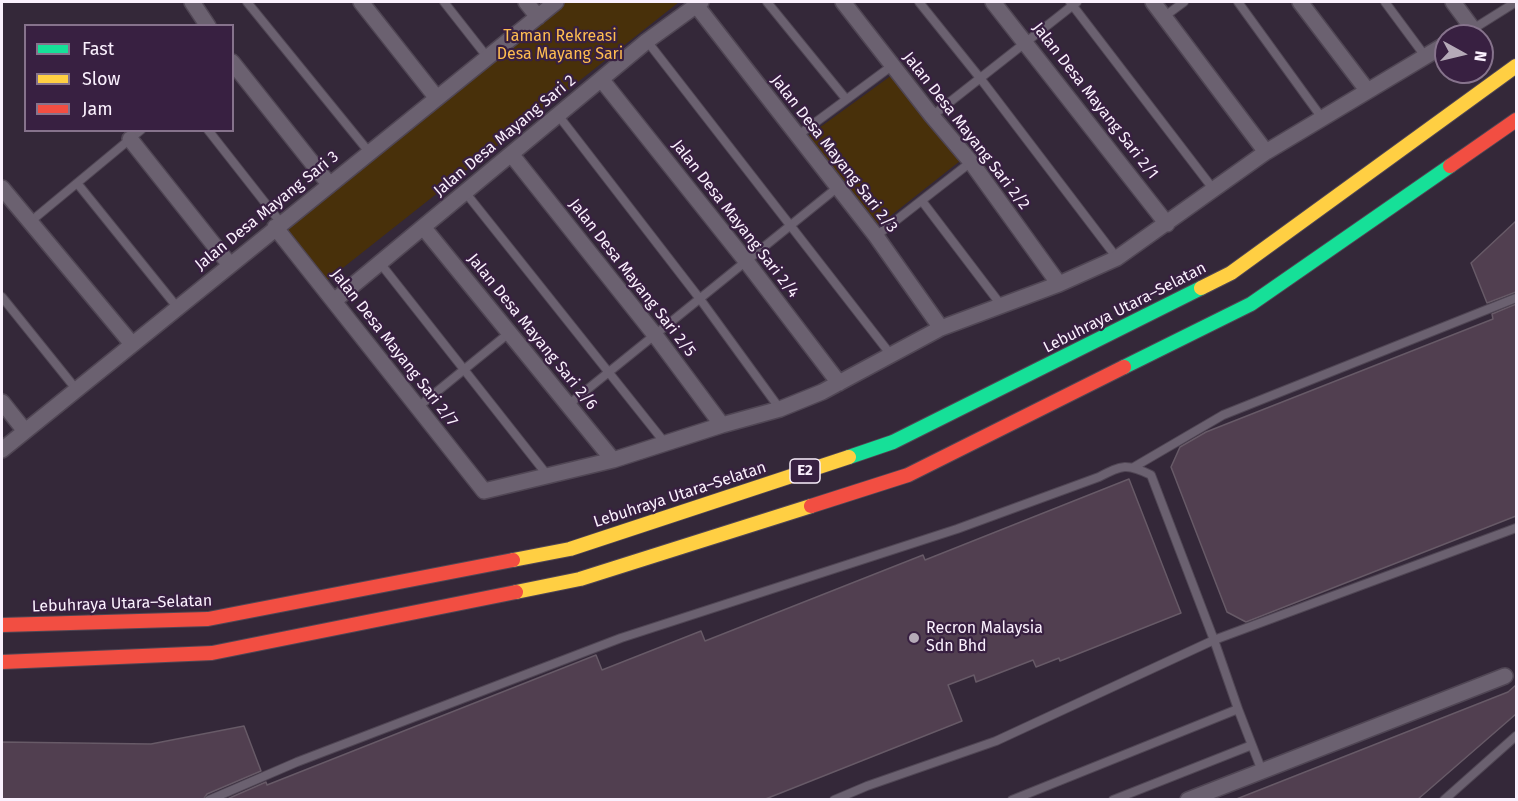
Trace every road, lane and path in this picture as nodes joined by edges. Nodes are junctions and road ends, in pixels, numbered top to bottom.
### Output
1 (192, 2) edge
2 (247, 2) edge
3 (361, 2) edge
4 (444, 2) edge
5 (526, 2) edge
6 (556, 2) edge
7 (767, 2) edge
8 (843, 2) edge
9 (919, 2) edge
10 (993, 2) edge
11 (1153, 2) edge
12 (1184, 2) edge
13 (1238, 2) edge
14 (1300, 2) edge
15 (1385, 2) edge
16 (1453, 2) edge
17 (1516, 2) edge
18 (698, 3) edge
19 (1073, 3) edge
20 (1165, 16) junction
21 (538, 17) junction
22 (207, 24) edge
23 (1463, 24) edge
24 (1480, 24) edge
25 (647, 41) junction
26 (1026, 42) junction
27 (1434, 51) edge
28 (1425, 56) junction
29 (488, 58) junction
30 (234, 65) edge
31 (893, 65) junction
32 (1516, 66) edge
33 (980, 78) junction
34 (602, 79) junction
35 (1367, 90) junction
36 (436, 97) junction
37 (846, 99) junction
38 (558, 115) junction
39 (932, 116) junction
40 (1322, 118) junction
41 (1516, 120) edge
42 (209, 132) edge
43 (136, 135) edge
44 (797, 136) junction
45 (369, 152) junction
46 (1266, 152) junction
47 (511, 154) junction
48 (971, 162) junction
49 (77, 183) junction
50 (329, 184) junction
51 (2, 188) edge
52 (838, 188) junction
53 (1214, 190) junction
54 (465, 192) junction
55 (922, 201) junction
56 (30, 222) junction
57 (1167, 224) junction
58 (278, 225) junction
59 (790, 225) junction
60 (423, 227) junction
61 (876, 236) junction
62 (1117, 258) junction
63 (746, 261) junction
64 (380, 263) junction
65 (230, 264) junction
66 (1059, 284) junction
67 (2, 297) edge
68 (1516, 298) edge
69 (699, 299) junction
70 (334, 301) junction
71 (1001, 305) junction
72 (177, 307) junction
73 (941, 328) junction
74 (509, 333) junction
75 (655, 335) junction
76 (132, 344) junction
77 (891, 355) junction
78 (464, 369) junction
79 (609, 372) junction
80 (839, 383) junction
81 (76, 389) junction
82 (2, 402) edge
83 (568, 405) junction
84 (418, 407) junction
85 (780, 409) junction
86 (722, 424) junction
87 (25, 431) junction
88 (665, 443) junction
89 (2, 450) edge
90 (613, 460) junction
91 (1134, 467) junction
92 (548, 476) junction
93 (1516, 528) edge
94 (2, 625) edge
95 (1214, 640) junction
96 (2, 662) edge
97 (1505, 676) dead end
98 (1238, 710) junction
99 (1516, 736) edge
100 (1252, 745) junction
101 (1262, 771) junction
102 (209, 800) edge
103 (834, 800) edge
104 (1012, 800) edge
105 (1113, 800) edge
106 (1188, 800) edge
107 (1444, 800) edge

1 - 22 street
2 - 45 lane
3 - 36 street
4 - 29 lane
5 - 21 street
6 - 21 street, Jalan Desa Mayang Sari 3
7 - 37 lane
8 - 31 street, Jalan Desa Mayang Sari 2/2
9 - 33 lane
10 - 26 street, Jalan Desa Mayang Sari 2/1
11 - 20 street
12 - 20 lane
13 - 40 lane
14 - 35 street
15 - 28 lane
16 - 23 street
17 - 24 lane
18 - 25 street, Jalan Desa Mayang Sari 2
18 - 44 street, Jalan Desa Mayang Sari 2/3
19 - 26 lane
19 - 53 lane
20 - 46 street
21 - 29 street, Jalan Desa Mayang Sari 3
25 - 34 street, Jalan Desa Mayang Sari 2
25 - 59 lane
26 - 33 lane
26 - 57 street, Jalan Desa Mayang Sari 2/1
27 - 28 street
28 - 35 street
29 - 36 street, Jalan Desa Mayang Sari 3
30 - 50 street
31 - 37 lane
31 - 39 street, Jalan Desa Mayang Sari 2/2
32 - 94 highway, Lebuhraya Utara–Selatan / E2
33 - 39 lane
33 - 62 lane
34 - 38 street, Jalan Desa Mayang Sari 2
34 - 63 street, Jalan Desa Mayang Sari 2/4
35 - 40 street
36 - 45 street, Jalan Desa Mayang Sari 3
37 - 44 lane
38 - 47 street, Jalan Desa Mayang Sari 2
38 - 69 lane
39 - 48 street, Jalan Desa Mayang Sari 2/2
40 - 46 street
41 - 96 highway, E2
42 - 58 lane
43 - 49 lane
43 - 65 street
44 - 52 street, Jalan Desa Mayang Sari 2/3
45 - 50 street, Jalan Desa Mayang Sari 3
46 - 53 street
47 - 54 street, Jalan Desa Mayang Sari 2
47 - 75 street, Jalan Desa Mayang Sari 2/5
48 - 55 lane
48 - 66 street, Jalan Desa Mayang Sari 2/2
49 - 56 lane
49 - 72 lane
50 - 58 street, Jalan Desa Mayang Sari 3
51 - 56 street
52 - 59 lane
52 - 61 street, Jalan Desa Mayang Sari 2/3
53 - 57 street
54 - 60 street, Jalan Desa Mayang Sari 2
54 - 79 lane
55 - 61 lane
55 - 71 lane
56 - 76 street
57 - 62 street
58 - 65 street, Jalan Desa Mayang Sari 3
58 - 70 street, Jalan Desa Mayang Sari 2/7
59 - 63 lane
59 - 77 lane
60 - 64 street, Jalan Desa Mayang Sari 2
60 - 74 street, Jalan Desa Mayang Sari 2/6
61 - 73 street, Jalan Desa Mayang Sari 2/3
62 - 66 street
63 - 69 lane
63 - 80 street, Jalan Desa Mayang Sari 2/4
64 - 70 street, Jalan Desa Mayang Sari 2
64 - 78 lane
65 - 72 street, Jalan Desa Mayang Sari 3
66 - 71 street
67 - 81 lane
68 - 91 lane
69 - 75 lane
69 - 85 lane
70 - 84 street, Jalan Desa Mayang Sari 2/7
71 - 73 street
72 - 76 street, Jalan Desa Mayang Sari 3
73 - 77 street
74 - 78 lane
74 - 83 street, Jalan Desa Mayang Sari 2/6
75 - 79 lane
75 - 86 street, Jalan Desa Mayang Sari 2/5
76 - 81 street, Jalan Desa Mayang Sari 3
77 - 80 street
78 - 84 lane
78 - 92 lane
79 - 83 lane
79 - 88 lane
80 - 85 street
81 - 87 street, Jalan Desa Mayang Sari 3
82 - 87 street
83 - 90 street, Jalan Desa Mayang Sari 2/6
84 - 92 street, Jalan Desa Mayang Sari 2/7
85 - 86 street
86 - 88 street
87 - 89 street, Jalan Desa Mayang Sari 3
88 - 90 street
90 - 92 street
91 - 95 lane
91 - 102 lane
93 - 95 lane
95 - 98 lane
95 - 103 lane
97 - 101 street
98 - 100 lane
98 - 104 lane
99 - 107 lane
100 - 101 lane
100 - 105 lane
101 - 106 street

